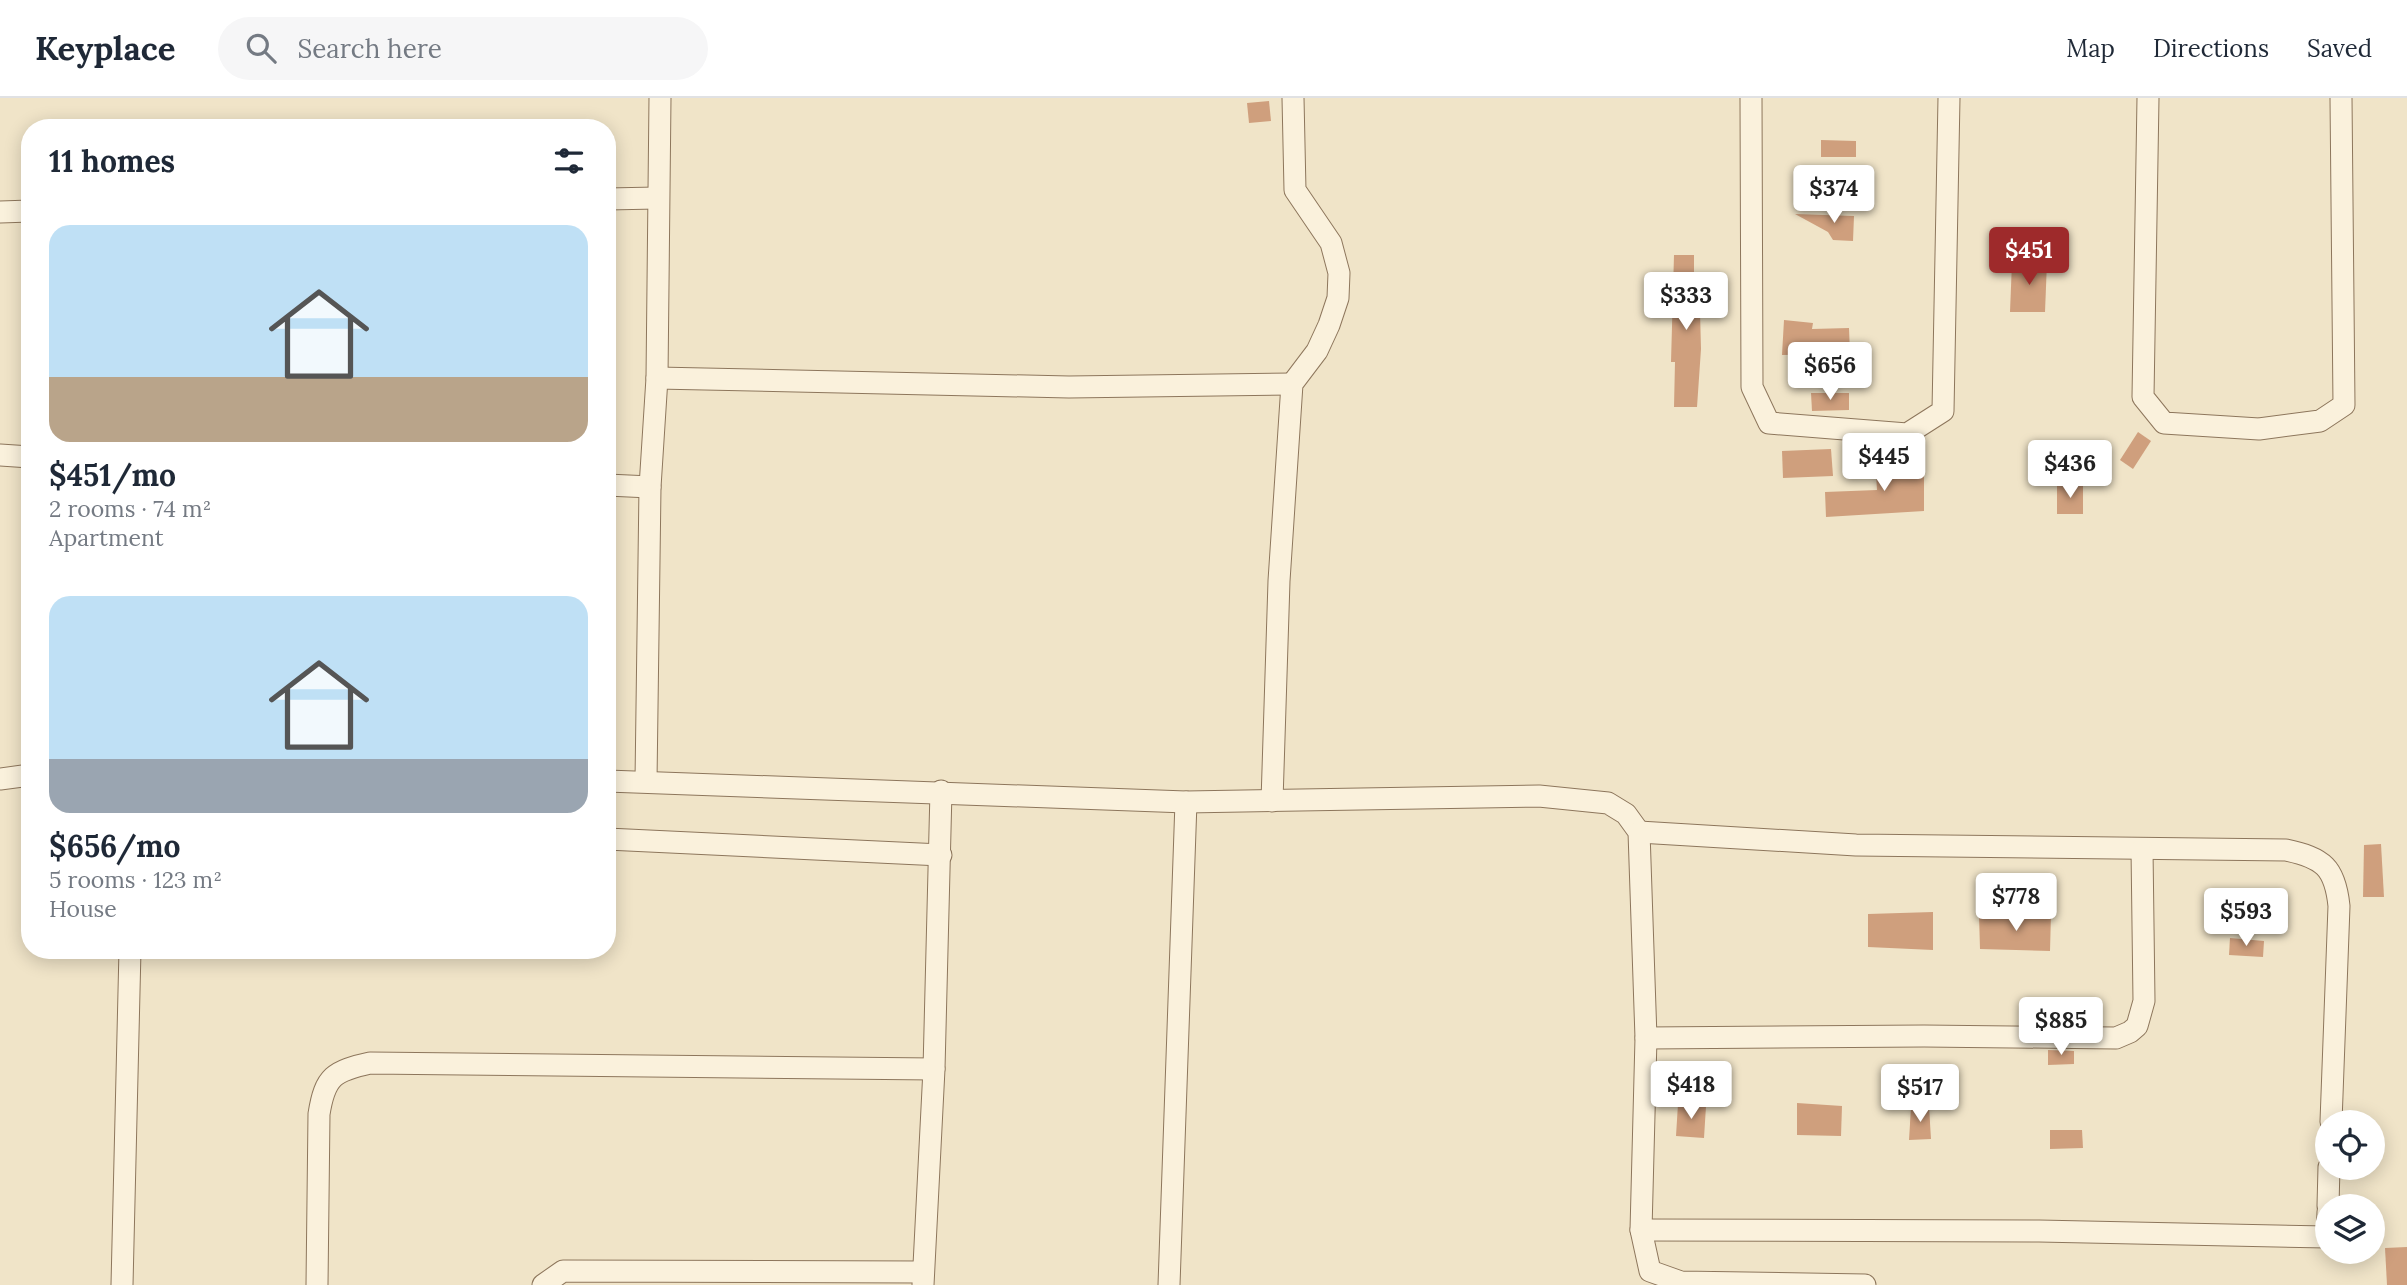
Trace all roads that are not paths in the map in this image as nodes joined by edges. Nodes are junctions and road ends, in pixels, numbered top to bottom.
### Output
1 (660, 98) edge
2 (1293, 98) edge
3 (1751, 98) edge
4 (1949, 98) edge
5 (2148, 98) edge
6 (2341, 98) edge
7 (657, 198) junction
8 (616, 199) edge
9 (21, 211) edge
10 (0, 212) edge
11 (657, 378) junction
12 (1292, 384) junction
13 (0, 455) edge
14 (21, 456) edge
15 (616, 485) edge
16 (650, 487) junction
17 (21, 776) edge
18 (0, 779) edge
19 (616, 781) edge
20 (646, 781) junction
21 (941, 791) junction
22 (1272, 801) junction
23 (1186, 802) junction
24 (1639, 832) junction
25 (616, 839) edge
26 (2142, 849) junction
27 (942, 855) junction
28 (130, 959) edge
29 (1646, 1038) junction
30 (934, 1069) junction
31 (2331, 1110) edge
32 (1641, 1230) junction
33 (2315, 1237) edge
34 (923, 1278) edge
35 (1746, 1284) edge
36 (122, 1285) edge
37 (317, 1285) edge
38 (543, 1285) edge
39 (1169, 1285) edge
40 (1865, 1285) edge

1 - 7 street
2 - 12 street
3 - 4 street
5 - 6 street
7 - 8 street
7 - 11 street
9 - 10 street
11 - 12 street
11 - 16 street
12 - 22 street
13 - 14 street
15 - 16 street
16 - 20 street
17 - 18 street
19 - 20 street
20 - 21 street
21 - 23 street
21 - 27 street
22 - 23 street
22 - 24 street
23 - 39 street
24 - 26 street
24 - 29 street
25 - 27 street
26 - 29 street
26 - 31 street
27 - 30 street
28 - 36 street
29 - 32 street
30 - 34 street
30 - 37 street
32 - 33 street
32 - 35 street
34 - 38 street
35 - 40 street

